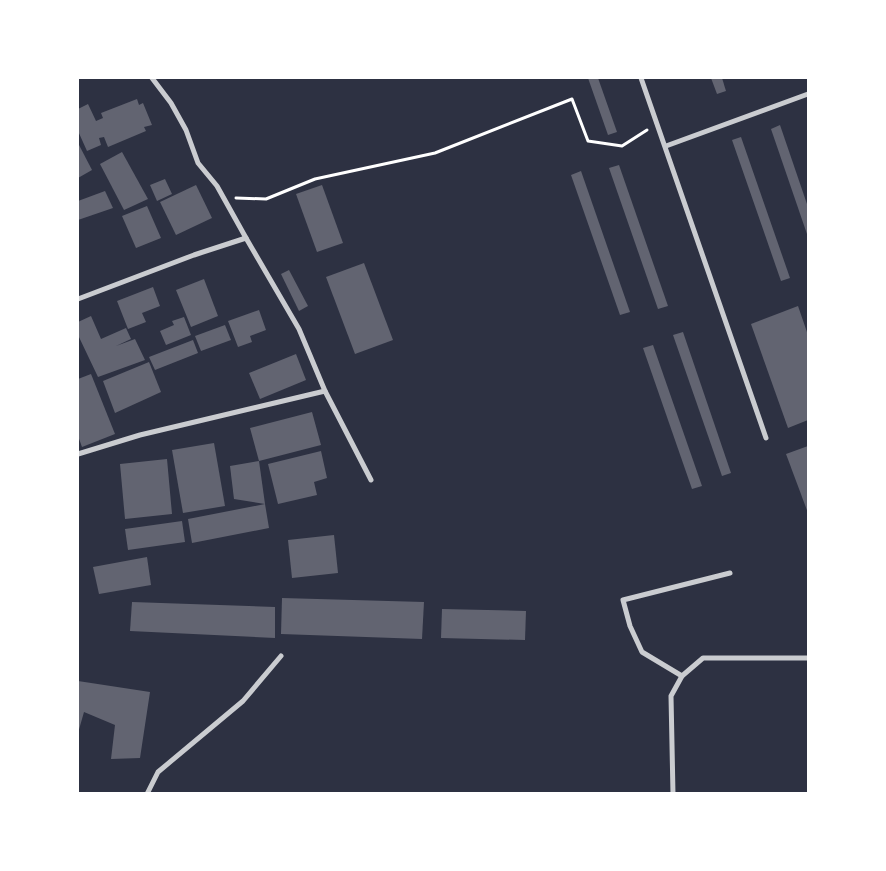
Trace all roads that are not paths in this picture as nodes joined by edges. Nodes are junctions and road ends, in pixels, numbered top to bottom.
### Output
1 (152, 78) edge
2 (641, 78) edge
3 (808, 94) edge
4 (666, 146) junction
5 (246, 238) junction
6 (78, 299) edge
7 (326, 391) junction
8 (766, 438) dead end
9 (78, 454) edge
10 (372, 480) dead end
11 (730, 573) dead end
12 (281, 656) dead end
13 (808, 658) edge
14 (682, 676) junction
15 (146, 794) edge
16 (673, 794) edge

1 - 5 street
2 - 4 street
3 - 4 street
4 - 8 street
5 - 6 street
5 - 7 street
7 - 9 street
7 - 10 street
11 - 14 street
12 - 15 street
13 - 14 street
14 - 16 street

